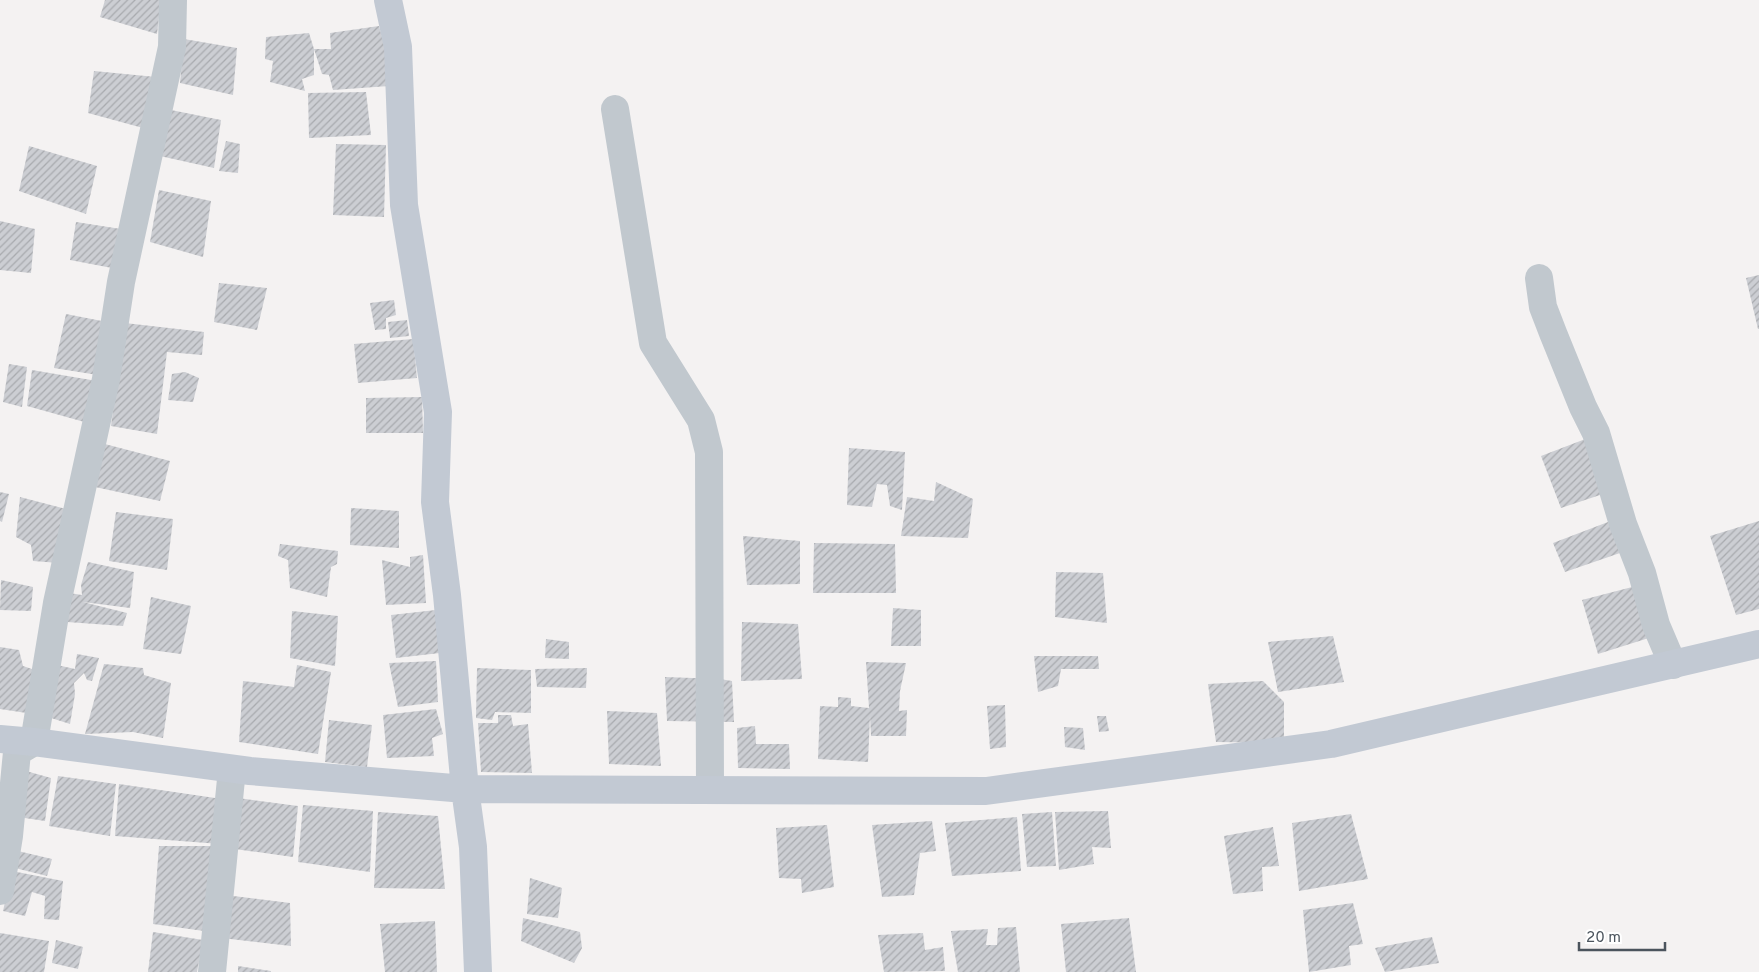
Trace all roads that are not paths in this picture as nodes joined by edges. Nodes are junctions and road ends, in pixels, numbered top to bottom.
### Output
1 (173, 0) edge
2 (388, 0) edge
3 (615, 108) dead end
4 (1539, 278) dead end
5 (1759, 644) edge
6 (1673, 665) junction
7 (0, 739) edge
8 (34, 742) junction
9 (232, 769) junction
10 (465, 789) junction
11 (710, 790) junction
12 (0, 891) edge
13 (212, 972) edge
14 (478, 972) edge

1 - 8 street
2 - 10 street
3 - 11 street
4 - 6 street
5 - 6 street
6 - 11 street
7 - 8 street
8 - 9 street
8 - 12 street
9 - 10 street
9 - 13 street
10 - 11 street
10 - 14 street

